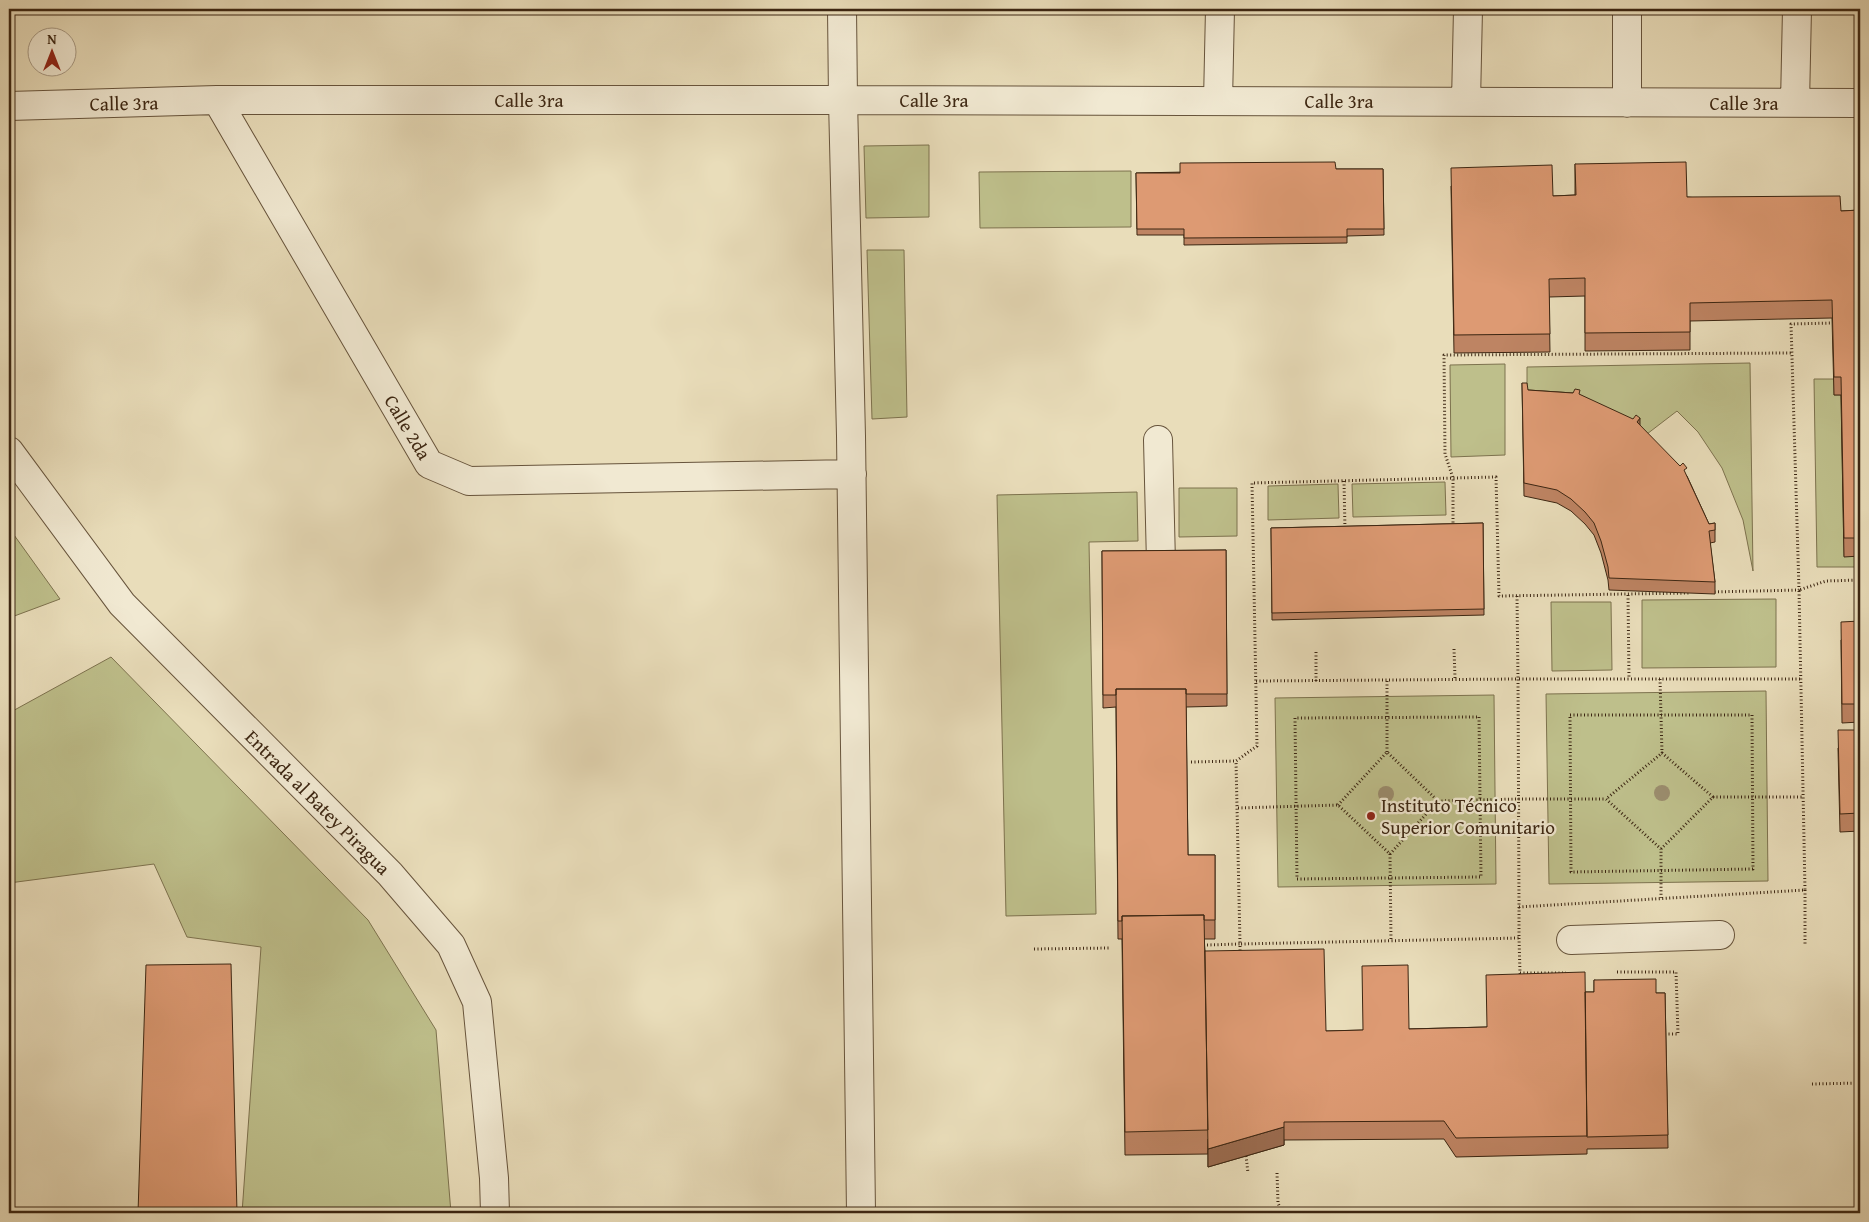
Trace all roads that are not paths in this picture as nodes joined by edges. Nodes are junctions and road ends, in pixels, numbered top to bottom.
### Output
1 (842, 9) edge
2 (1220, 9) edge
3 (1468, 9) edge
4 (1627, 9) edge
5 (1797, 9) edge
6 (217, 100) junction
7 (843, 100) junction
8 (1218, 101) junction
9 (1466, 102) junction
10 (1627, 102) junction
11 (1796, 103) junction
12 (1860, 103) edge
13 (9, 106) edge
14 (1158, 440) dead end
15 (9, 451) edge
16 (852, 474) junction
17 (1161, 563) edge
18 (1720, 935) dead end
19 (1571, 940) dead end
20 (495, 1213) edge
21 (861, 1213) edge

1 - 7 street
2 - 8 street
3 - 9 street
4 - 10 street
5 - 11 street
6 - 7 street, Calle 3ra
6 - 13 street, Calle 3ra
6 - 16 street, Calle 2da
7 - 8 street, Calle 3ra
7 - 16 street
8 - 9 street, Calle 3ra
9 - 10 street, Calle 3ra
10 - 11 street, Calle 3ra
11 - 12 street, Calle 3ra
14 - 17 street
15 - 20 street, Entrada al Batey Piragua
16 - 21 street
18 - 19 street

